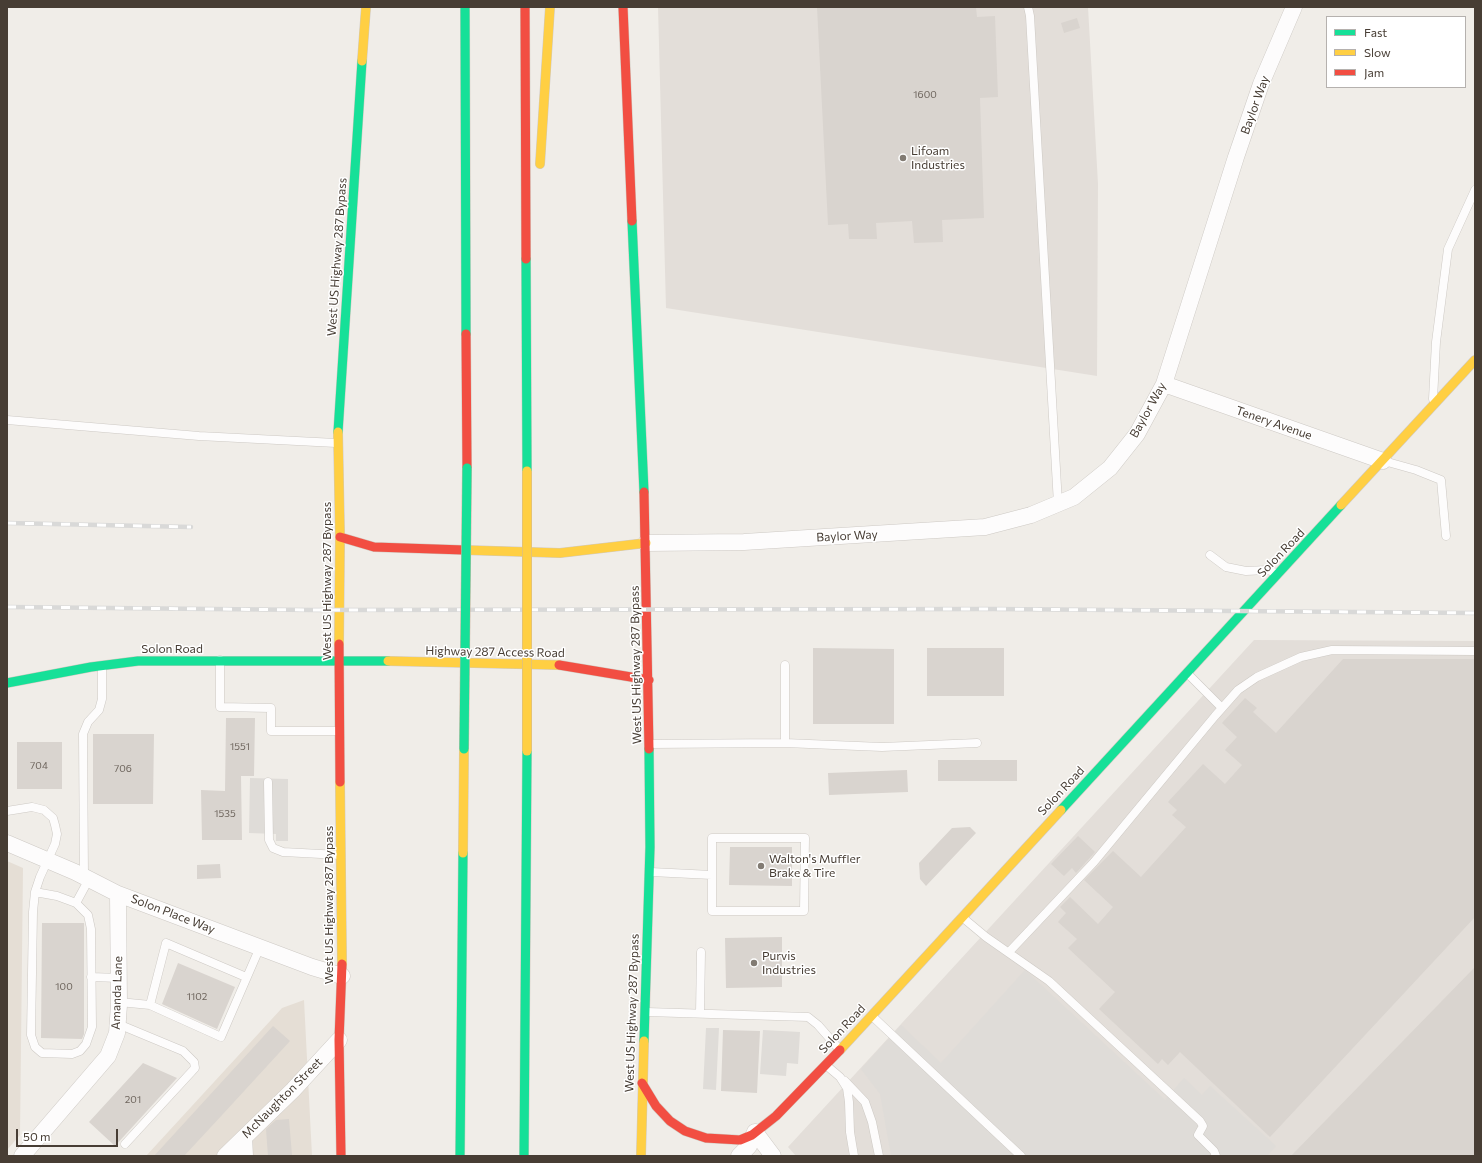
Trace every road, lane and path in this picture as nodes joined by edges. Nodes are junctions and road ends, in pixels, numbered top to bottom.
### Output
1 (366, 7) edge
2 (464, 7) edge
3 (526, 7) edge
4 (550, 7) edge
5 (623, 7) edge
6 (1028, 7) edge
7 (1294, 7) edge
8 (538, 177) dead end
9 (535, 190) dead end
10 (1475, 190) edge
11 (526, 207) junction
12 (1475, 360) edge
13 (1164, 384) junction
14 (1432, 407) junction
15 (7, 420) edge
16 (337, 443) junction
17 (1383, 461) junction
18 (1058, 504) junction
19 (1446, 536) dead end
20 (340, 537) junction
21 (646, 543) junction
22 (1210, 555) dead end
23 (1279, 573) junction
24 (1475, 651) edge
25 (220, 660) junction
26 (339, 661) junction
27 (102, 665) junction
28 (784, 665) dead end
29 (1186, 672) junction
30 (649, 680) junction
31 (7, 683) edge
32 (1222, 708) junction
33 (340, 731) junction
34 (785, 743) junction
35 (977, 743) dead end
36 (650, 744) junction
37 (268, 782) dead end
38 (7, 811) edge
39 (7, 843) edge
40 (340, 855) junction
41 (48, 861) junction
42 (649, 872) junction
43 (712, 875) junction
44 (86, 878) junction
45 (35, 892) junction
46 (118, 894) junction
47 (76, 904) junction
48 (962, 917) junction
49 (260, 947) junction
50 (700, 952) dead end
51 (1009, 952) junction
52 (342, 976) junction
53 (91, 977) junction
54 (246, 977) junction
55 (119, 978) junction
56 (119, 1002) junction
57 (150, 1005) junction
58 (644, 1012) junction
59 (700, 1013) junction
60 (871, 1016) junction
61 (118, 1024) junction
62 (339, 1040) junction
63 (840, 1049) junction
64 (825, 1064) junction
65 (840, 1077) junction
66 (642, 1083) junction
67 (755, 1132) junction
68 (244, 1138) junction
69 (125, 1144) dead end
70 (22, 1156) edge
71 (225, 1156) edge
72 (245, 1156) edge
73 (341, 1156) edge
74 (460, 1156) edge
75 (524, 1156) edge
76 (641, 1156) edge
77 (739, 1156) edge
78 (773, 1156) edge
79 (854, 1156) edge
80 (880, 1156) edge
81 (1021, 1156) edge
82 (1216, 1156) edge

1 - 16 main road, West US Highway 287 Bypass
2 - 74 main road, bridge
3 - 11 main road
4 - 8 main road
5 - 21 main road, West US Highway 287 Bypass
6 - 18 lane
7 - 13 street, Baylor Way
9 - 11 main road
10 - 14 lane
11 - 75 main road, bridge
12 - 14 main road, Solon Road
13 - 17 street, Tenery Avenue
13 - 18 street, Baylor Way
14 - 17 main road, Solon Road
15 - 16 lane
16 - 20 main road, West US Highway 287 Bypass
17 - 19 lane
17 - 23 main road, Solon Road
18 - 21 street, Baylor Way
20 - 21 main road
20 - 26 main road, West US Highway 287 Bypass
21 - 30 main road, West US Highway 287 Bypass
22 - 23 lane
23 - 29 main road, Solon Road
24 - 32 lane
25 - 26 main road, Solon Road
25 - 27 main road, Solon Road
25 - 33 lane
26 - 30 main road, Highway 287 Access Road
26 - 33 main road, West US Highway 287 Bypass
27 - 31 main road, Solon Road
27 - 44 lane
28 - 34 lane
29 - 32 lane
29 - 48 main road, Solon Road
30 - 36 main road, West US Highway 287 Bypass
32 - 51 lane
33 - 40 main road, West US Highway 287 Bypass
34 - 35 lane
34 - 36 lane
36 - 42 main road, West US Highway 287 Bypass
37 - 40 lane
38 - 41 lane
39 - 41 street, Solon Place Way
40 - 52 main road, West US Highway 287 Bypass
41 - 44 street, Solon Place Way
41 - 45 lane
42 - 43 lane
42 - 58 main road, West US Highway 287 Bypass
43 - 43 lane
44 - 46 street, Solon Place Way
44 - 47 lane
45 - 47 lane
45 - 53 lane
46 - 49 street, Solon Place Way
46 - 55 street, Amanda Lane
47 - 53 lane
48 - 51 lane
48 - 60 main road, Solon Road
49 - 52 street, Solon Place Way
49 - 54 lane
50 - 59 lane
51 - 82 lane
52 - 62 main road, West US Highway 287 Bypass
53 - 55 lane
54 - 57 lane
54 - 57 lane
55 - 56 street, Amanda Lane
56 - 57 lane
56 - 61 street, Amanda Lane
58 - 59 lane
58 - 66 main road, West US Highway 287 Bypass
59 - 63 lane
60 - 63 main road, Solon Road
60 - 81 lane
61 - 69 lane
61 - 70 street, Amanda Lane
62 - 68 street, McNaughton Street
62 - 73 main road, West US Highway 287 Bypass
63 - 64 main road, Solon Road
64 - 65 lane
64 - 67 main road, Solon Road
65 - 79 lane
65 - 80 lane
66 - 67 main road, Solon Road
66 - 76 main road, West US Highway 287 Bypass
67 - 77 street
67 - 78 street
68 - 71 street, McNaughton Street
68 - 72 street

